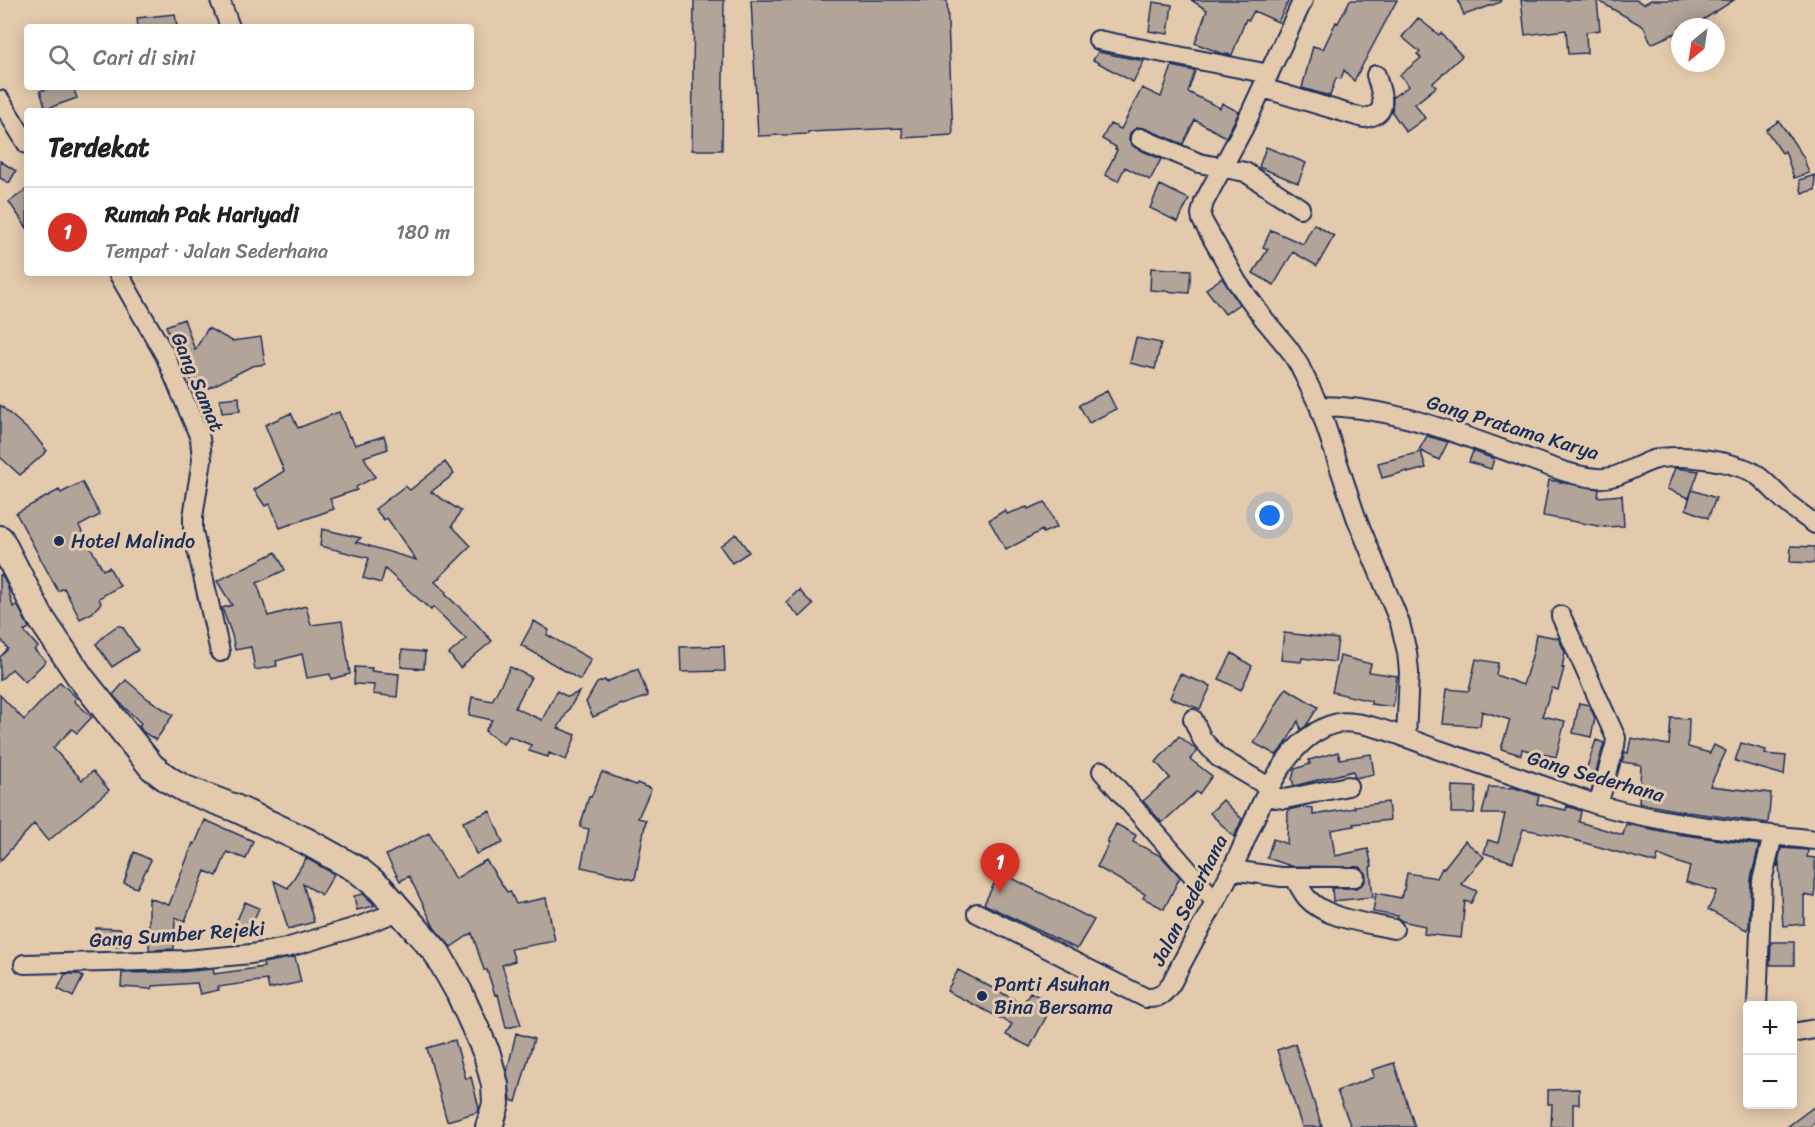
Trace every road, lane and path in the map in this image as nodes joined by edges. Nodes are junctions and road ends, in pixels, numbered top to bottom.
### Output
1 (220, 0) edge
2 (1303, 0) edge
3 (230, 24) edge
4 (1098, 40) dead end
5 (1376, 75) dead end
6 (1266, 81) junction
7 (0, 100) edge
8 (1140, 138) dead end
9 (24, 139) edge
10 (1222, 167) junction
11 (1300, 208) dead end
12 (120, 276) edge
13 (1319, 406) junction
14 (1815, 524) edge
15 (0, 538) edge
16 (7, 570) edge
17 (1561, 616) dead end
18 (220, 652) dead end
19 (1193, 719) dead end
20 (1406, 738) junction
21 (1102, 771) dead end
22 (1348, 786) dead end
23 (1267, 791) junction
24 (1598, 805) junction
25 (1773, 835) junction
26 (1815, 840) edge
27 (1232, 870) junction
28 (1355, 877) dead end
29 (1295, 878) junction
30 (1215, 901) junction
31 (399, 911) junction
32 (977, 913) dead end
33 (1394, 929) dead end
34 (24, 964) dead end
35 (1757, 1001) edge
36 (1815, 1029) edge
37 (1797, 1032) edge
38 (489, 1127) edge

1 - 3 street
2 - 6 street
4 - 6 street
5 - 6 street
6 - 10 street
7 - 9 street
8 - 10 street
10 - 11 street
10 - 13 street
12 - 18 street, Gang Samat
13 - 14 street, Gang Pratama Karya
13 - 20 street
15 - 16 main road
16 - 31 main road
17 - 24 street
19 - 23 street
20 - 23 street, Jalan Sederhana
20 - 24 street, Gang Sederhana
21 - 30 street
22 - 23 street
23 - 27 street, Jalan Sederhana
24 - 25 street, Gang Sederhana
25 - 26 street, Gang Sederhana
25 - 35 street
27 - 29 street
27 - 30 street, Jalan Sederhana
28 - 29 street
29 - 33 street
30 - 32 street, Jalan Sederhana
31 - 34 street, Gang Sumber Rejeki
31 - 38 main road
36 - 37 street

